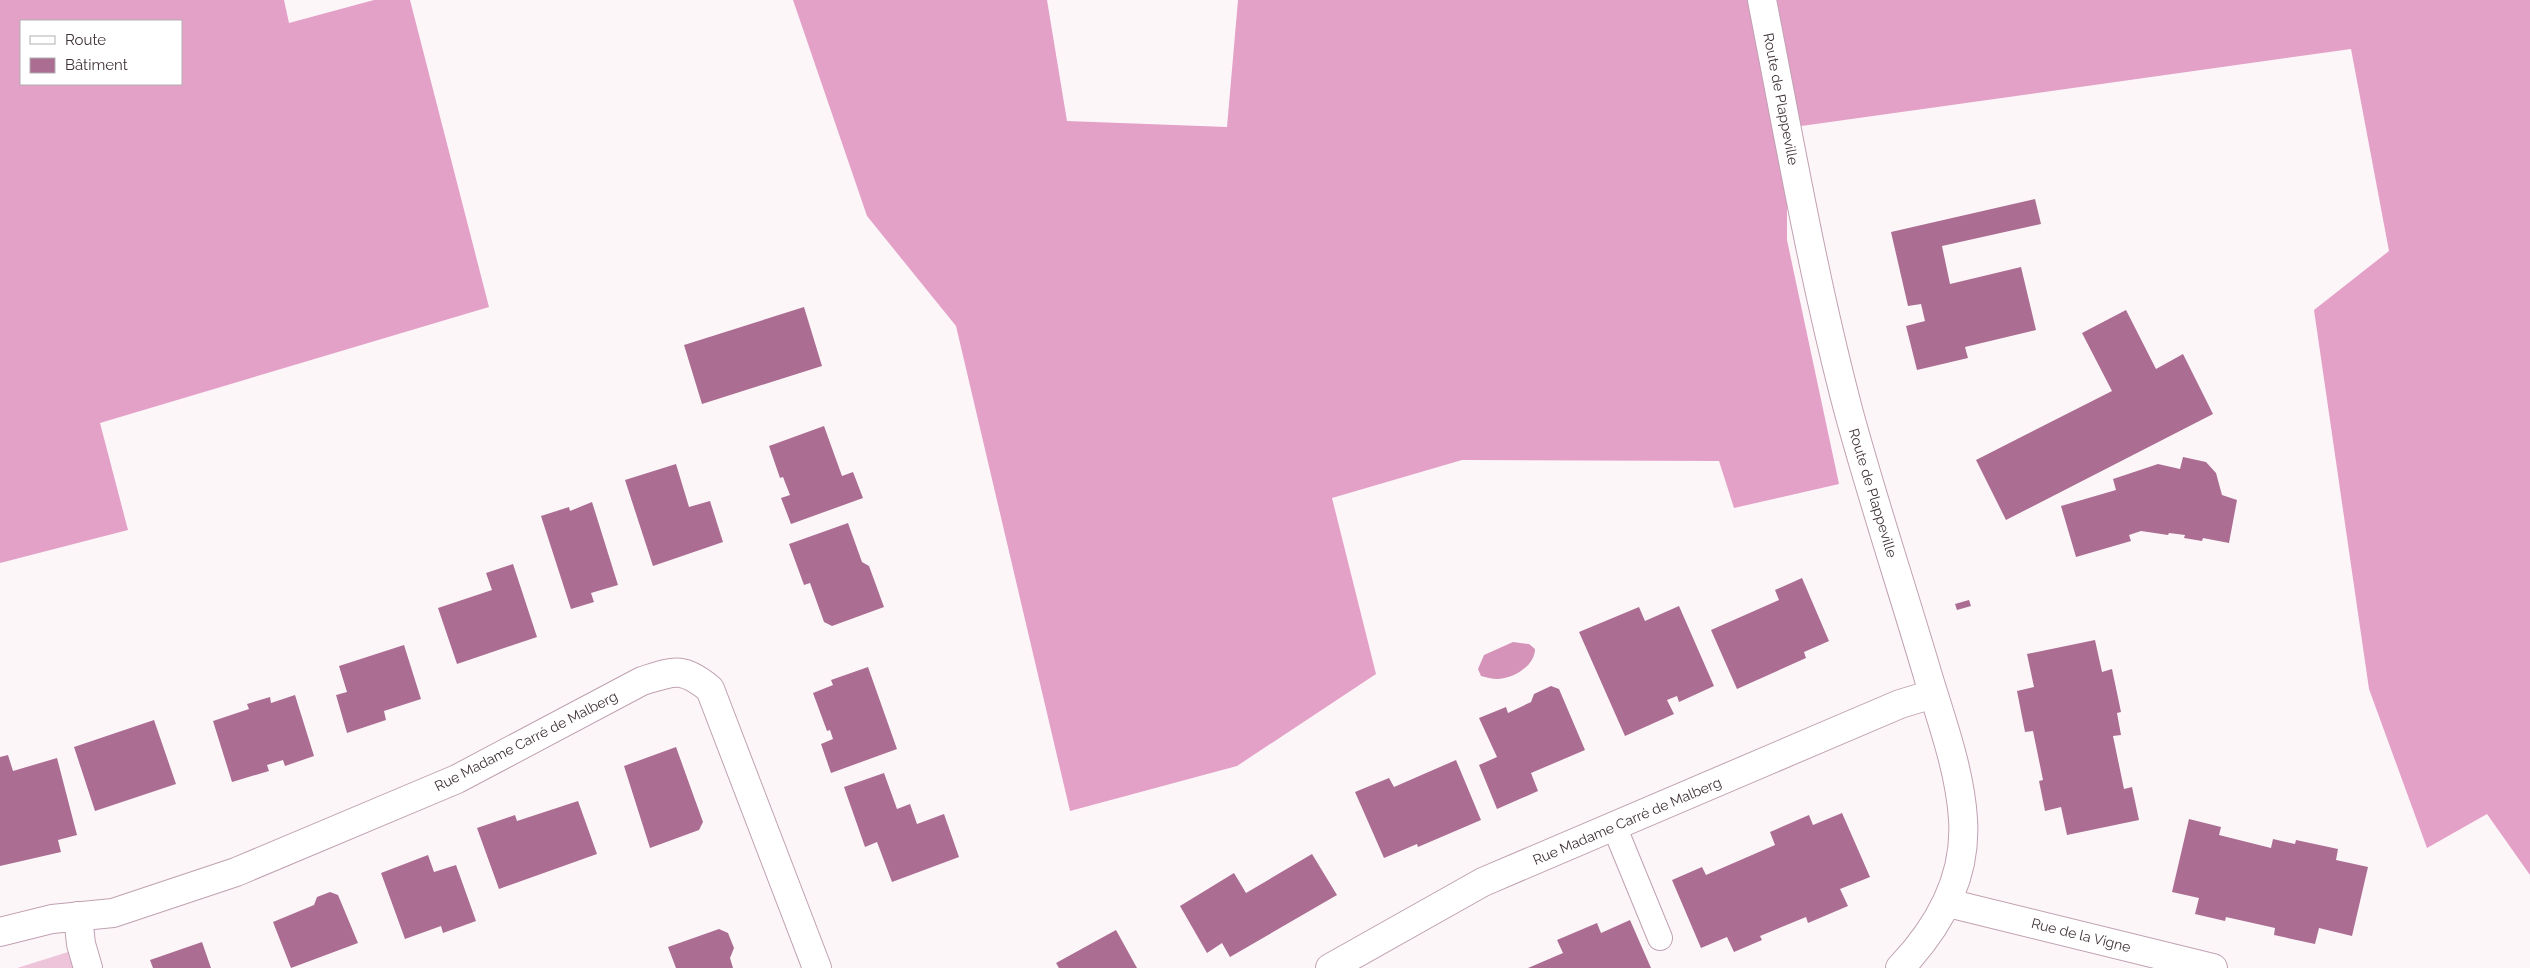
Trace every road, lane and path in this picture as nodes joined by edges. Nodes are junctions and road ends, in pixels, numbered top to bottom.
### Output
1 (1762, 0) edge
2 (1933, 694) junction
3 (1614, 826) junction
4 (1948, 903) junction
5 (78, 916) junction
6 (0, 932) edge
7 (1660, 938) dead end
8 (88, 968) edge
9 (817, 968) edge
10 (1330, 968) edge
11 (1900, 968) edge
12 (2213, 968) edge

1 - 2 street, Route de Plappeville
2 - 3 street, Rue Madame Carré de Malberg
2 - 4 street, Route de Plappeville
3 - 7 lane
3 - 10 street, Rue Madame Carré de Malberg
4 - 11 street, Route de Plappeville
4 - 12 street, Rue de la Vigne
5 - 6 street, Rue Madame Carré de Malberg
5 - 8 street
5 - 9 street, Rue Madame Carré de Malberg

